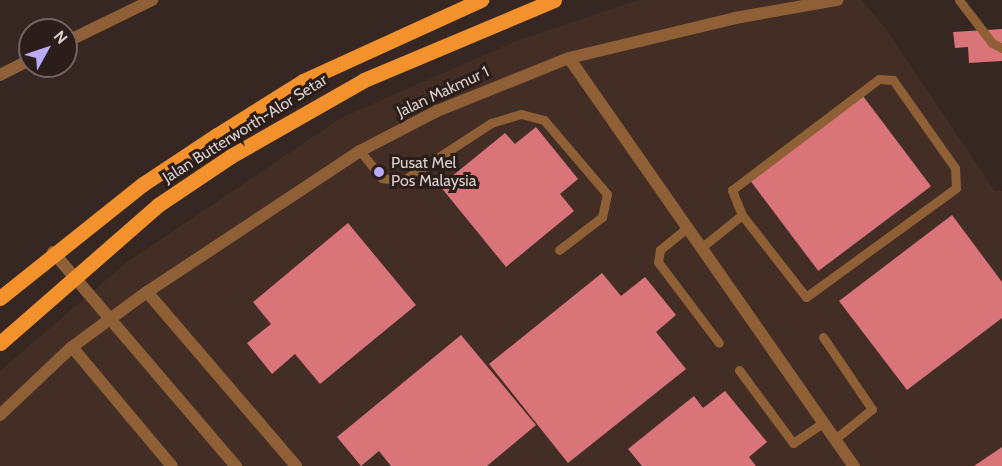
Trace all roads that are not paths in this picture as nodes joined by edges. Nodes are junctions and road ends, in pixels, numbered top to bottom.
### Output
1 (152, 0) edge
2 (456, 0) edge
3 (481, 0) edge
4 (554, 0) edge
5 (837, 0) edge
6 (959, 0) edge
7 (444, 16) junction
8 (78, 36) edge
9 (1002, 48) edge
10 (569, 58) junction
11 (18, 66) edge
12 (0, 75) edge
13 (360, 151) junction
14 (742, 215) junction
15 (688, 227) junction
16 (702, 247) junction
17 (559, 250) dead end
18 (53, 252) junction
19 (73, 276) junction
20 (147, 292) junction
21 (0, 298) edge
22 (109, 320) junction
23 (822, 337) dead end
24 (0, 343) edge
25 (719, 343) dead end
26 (72, 347) junction
27 (739, 370) dead end
28 (0, 415) edge
29 (824, 423) junction
30 (835, 439) junction
31 (172, 466) edge
32 (236, 466) edge
33 (297, 466) edge
34 (854, 466) edge

1 - 8 street
2 - 7 main road
3 - 7 main road, Jalan Butterworth-Alor Setar
4 - 19 main road, Jalan Butterworth-Alor Setar
5 - 10 street, Jalan Makmur 1
6 - 9 lane
7 - 18 main road, Jalan Butterworth-Alor Setar
10 - 13 street, Jalan Makmur 1
10 - 15 street
11 - 12 street
13 - 17 lane
13 - 20 street, Jalan Makmur 1
14 - 14 lane
14 - 16 lane
15 - 16 street
15 - 25 lane
16 - 29 street
18 - 19 street
18 - 21 main road, Jalan Butterworth-Alor Setar
19 - 22 street
19 - 24 main road, Jalan Butterworth-Alor Setar
20 - 22 street, Jalan Makmur 1
20 - 33 street
22 - 26 street, Jalan Makmur 1
22 - 32 street
23 - 30 lane
26 - 28 street, Jalan Makmur 1
26 - 31 street
27 - 29 lane
29 - 30 street
30 - 34 street

